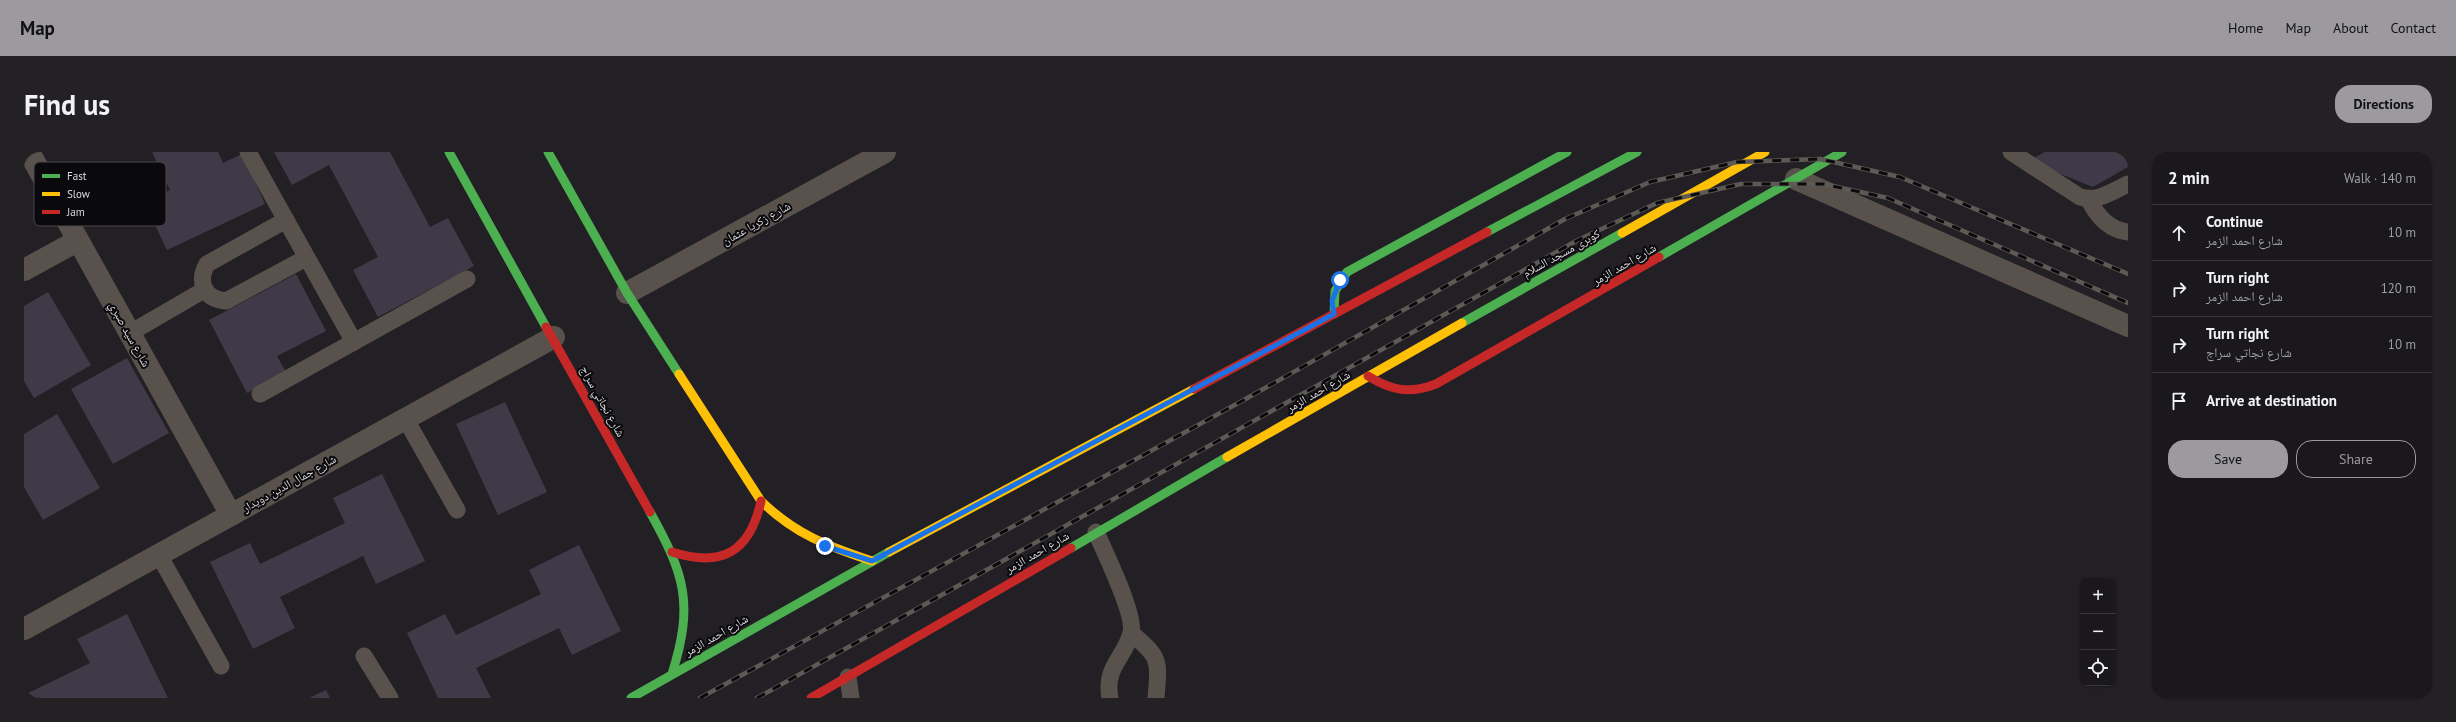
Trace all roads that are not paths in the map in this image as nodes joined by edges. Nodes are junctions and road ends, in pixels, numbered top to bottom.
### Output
1 (29, 152) edge
2 (248, 152) edge
3 (448, 152) edge
4 (548, 152) edge
5 (885, 152) edge
6 (1567, 152) edge
7 (1638, 152) edge
8 (1765, 152) edge
9 (1842, 152) edge
10 (2013, 152) edge
11 (34, 162) edge
12 (1796, 179) junction
13 (2128, 184) edge
14 (2089, 200) junction
15 (286, 220) junction
16 (69, 226) edge
17 (2128, 232) edge
18 (77, 241) junction
19 (306, 258) junction
20 (24, 270) edge
21 (468, 279) dead end
22 (204, 290) junction
23 (627, 293) junction
24 (1334, 314) junction
25 (2128, 326) edge
26 (130, 333) junction
27 (554, 338) junction
28 (354, 342) junction
29 (1368, 376) junction
30 (260, 394) dead end
31 (404, 418) junction
32 (761, 501) junction
33 (457, 510) dead end
34 (231, 515) junction
35 (1096, 532) junction
36 (672, 552) junction
37 (158, 555) junction
38 (872, 561) junction
39 (24, 629) edge
40 (1131, 633) junction
41 (364, 656) dead end
42 (221, 666) dead end
43 (672, 674) junction
44 (848, 677) junction
45 (390, 698) edge
46 (631, 698) edge
47 (811, 698) edge
48 (850, 698) edge
49 (1110, 698) edge
50 (1156, 698) edge

1 - 11 street, شارع سيد صبري
2 - 15 lane
3 - 27 main road, شارع نجاتي سراج
4 - 23 main road
5 - 23 street, شارع زكريا عثمان
6 - 24 main road
7 - 24 main road
8 - 29 main road, كوبرى مسجد السلام
9 - 12 main road, شارع احمد الزمر
10 - 14 lane
12 - 25 street
12 - 29 main road, شارع احمد الزمر
13 - 14 lane
14 - 17 lane
15 - 19 lane
15 - 22 lane
16 - 18 street, شارع سيد صبري
18 - 20 street
18 - 26 street, شارع سيد صبري
19 - 22 lane
19 - 28 lane
21 - 28 lane
22 - 26 lane
23 - 32 main road
24 - 38 main road, شارع احمد الزمر
26 - 34 street, شارع سيد صبري
27 - 31 street, شارع جمال الدين دويدار
27 - 36 main road, شارع نجاتي سراج
28 - 30 lane
29 - 35 main road, شارع احمد الزمر
31 - 33 lane
31 - 34 street, شارع جمال الدين دويدار
32 - 36 main road
32 - 38 main road
34 - 37 street, شارع جمال الدين دويدار
35 - 40 lane
35 - 44 main road, شارع احمد الزمر
36 - 43 main road, شارع نجاتي سراج
37 - 39 street, شارع جمال الدين دويدار
37 - 42 lane
38 - 43 main road, شارع احمد الزمر
40 - 49 lane
40 - 50 lane
41 - 45 lane
43 - 46 main road, شارع احمد الزمر
44 - 47 main road, شارع احمد الزمر
44 - 48 lane

